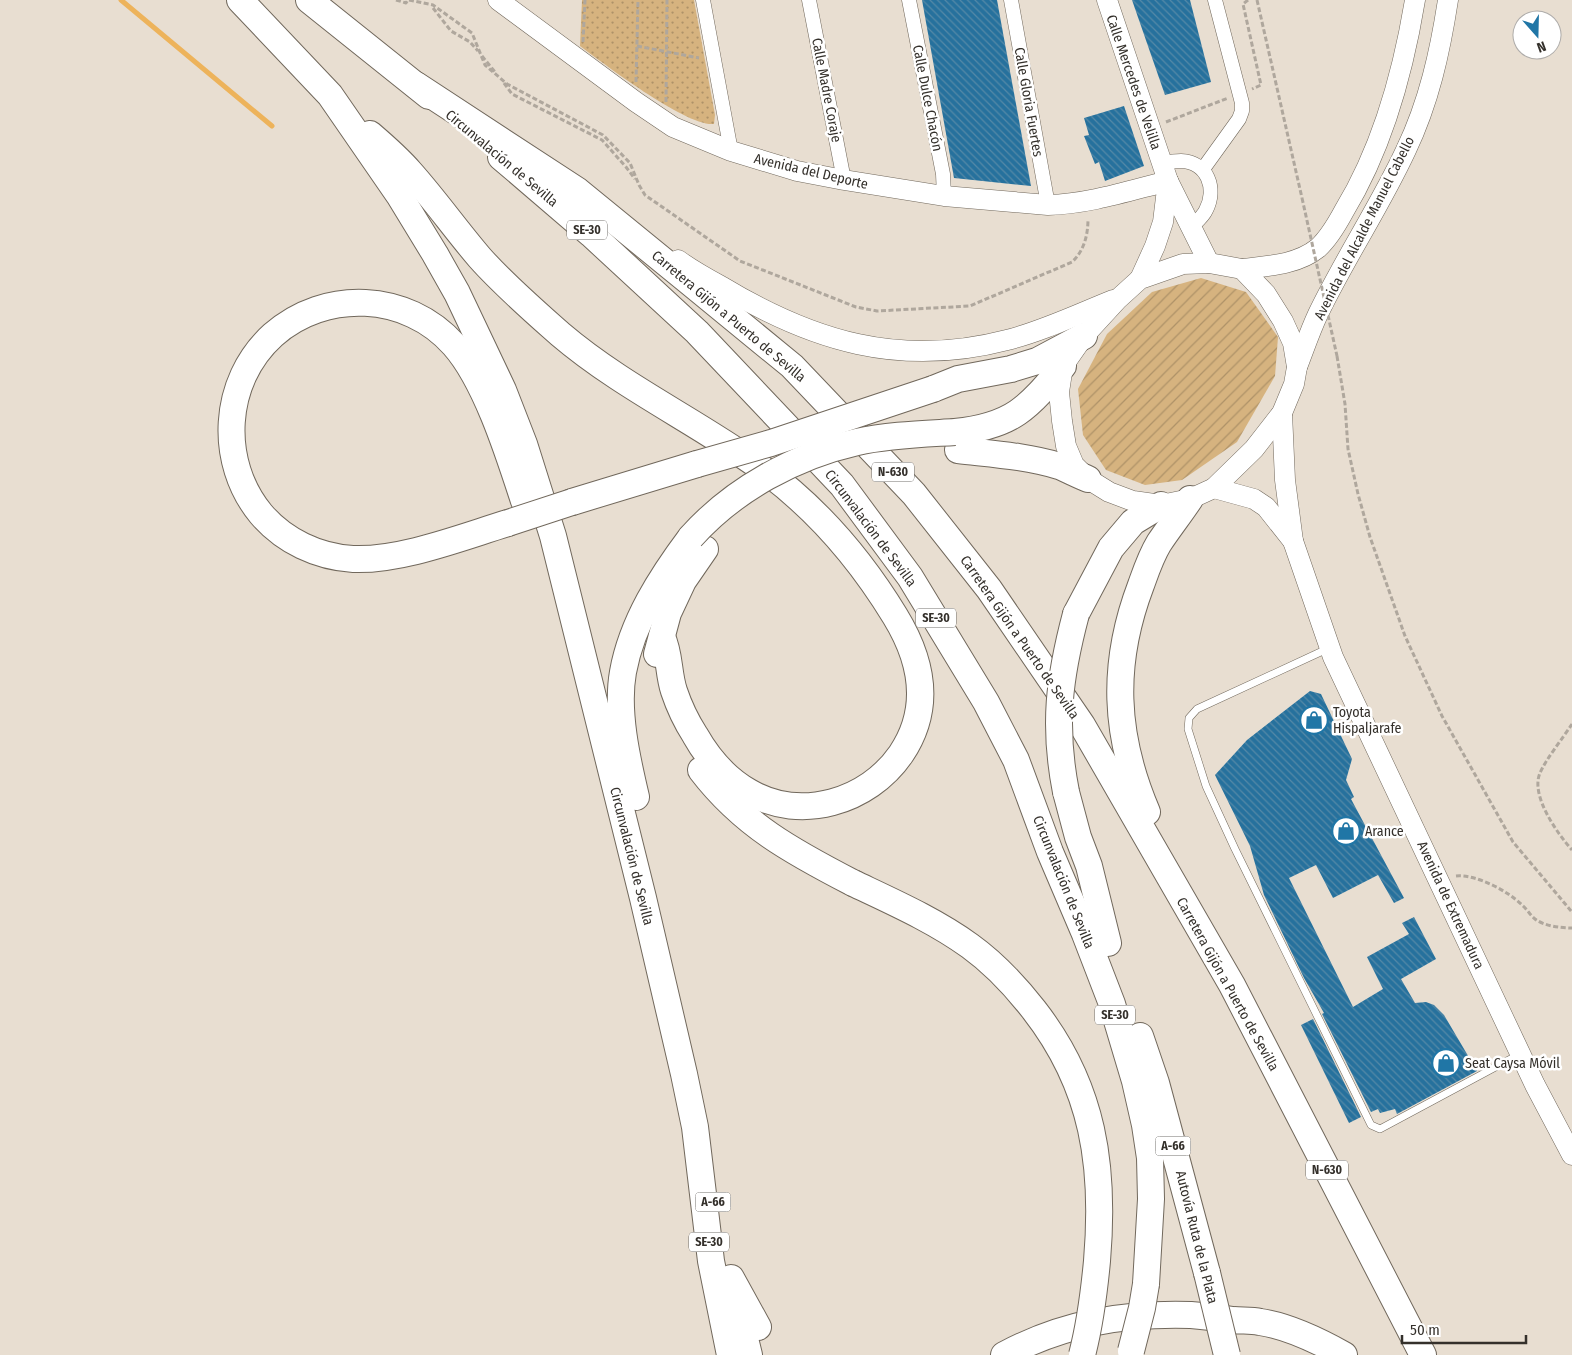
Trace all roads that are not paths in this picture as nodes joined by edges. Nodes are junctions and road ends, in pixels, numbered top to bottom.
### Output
1 (240, 0) edge
2 (309, 0) edge
3 (498, 0) edge
4 (704, 0) edge
5 (809, 0) edge
6 (909, 0) edge
7 (1011, 0) edge
8 (1106, 0) edge
9 (1215, 0) edge
10 (1415, 0) edge
11 (1448, 0) edge
12 (416, 85) junction
13 (330, 95) junction
14 (731, 151) junction
15 (1203, 169) junction
16 (1165, 172) junction
17 (844, 180) junction
18 (578, 191) junction
19 (944, 196) junction
20 (1048, 205) junction
21 (1190, 228) junction
22 (1209, 263) junction
23 (1242, 269) junction
24 (1140, 279) junction
25 (1118, 299) junction
26 (1084, 336) junction
27 (1063, 366) junction
28 (1297, 367) junction
29 (1282, 413) junction
30 (957, 441) junction
31 (1088, 479) junction
32 (1214, 488) junction
33 (1190, 499) junction
34 (1161, 505) junction
35 (1293, 541) junction
36 (568, 598) junction
37 (662, 637) junction
38 (1330, 648) junction
39 (1016, 760) junction
40 (643, 898) junction
41 (1108, 943) junction
42 (1232, 985) junction
43 (1520, 1054) junction
44 (695, 1128) junction
45 (1572, 1155) edge
46 (731, 1278) junction
47 (1236, 1320) junction
48 (1130, 1353) edge
49 (730, 1355) edge
50 (749, 1355) edge
51 (766, 1355) edge
52 (1004, 1355) edge
53 (1082, 1355) edge
54 (1227, 1355) edge
55 (1319, 1355) edge
56 (1344, 1355) edge
57 (1423, 1355) edge

1 - 13 highway, Circunvalación de Sevilla / SE-30
2 - 12 highway, Circunvalación de Sevilla / SE-30
3 - 14 main road, Avenida del Deporte
4 - 14 street
5 - 17 street, Calle Madre Coraje
6 - 19 street, Calle Dulce Chacón
7 - 20 street, Calle Gloria Fuertes
8 - 16 main road, Calle Mercedes de Velilla
9 - 15 street
10 - 23 main road, Avenida del Alcalde Manuel Cabello
11 - 28 main road, Avenida del Alcalde Manuel Cabello
12 - 18 highway, Carretera Gijón a Puerto de Sevilla / N-630
12 - 39 highway, Circunvalación de Sevilla / SE-30
13 - 36 highway, Circunvalación de Sevilla / SE-30
13 - 37 highway
14 - 17 main road, Avenida del Deporte
15 - 16 street
15 - 21 street
16 - 20 main road, Avenida del Deporte
16 - 21 main road, Calle Mercedes de Velilla
16 - 24 main road, Calle Mercedes de Velilla
17 - 19 main road, Avenida del Deporte
18 - 25 main road
18 - 42 highway, Carretera Gijón a Puerto de Sevilla / N-630
19 - 20 main road, Avenida del Deporte
21 - 22 main road, Calle Mercedes de Velilla
22 - 23 main road, Avenida del Alcalde Manuel Cabello
22 - 24 main road, Avenida del Alcalde Manuel Cabello
23 - 28 main road
24 - 25 main road
25 - 26 main road
26 - 27 main road
26 - 36 highway, bridge
27 - 30 highway
27 - 31 main road
28 - 29 main road, Avenida del Alcalde Manuel Cabello
29 - 32 main road
29 - 35 main road
30 - 31 highway
30 - 37 highway
30 - 40 highway, bridge
31 - 34 main road
32 - 33 main road
32 - 35 main road
33 - 34 main road
33 - 42 highway
34 - 41 highway, bridge
35 - 38 main road, Avenida de Extremadura
36 - 40 highway, Circunvalación de Sevilla / SE-30
37 - 53 highway, bridge
38 - 43 main road, Avenida de Extremadura
38 - 43 lane
39 - 41 highway, Autovía Ruta de la Plata / A-66
39 - 48 highway, Circunvalación de Sevilla / SE-30, bridge
40 - 44 highway, Circunvalación de Sevilla / SE-30
41 - 54 highway, Autovía Ruta de la Plata / A-66, bridge
42 - 57 highway, Carretera Gijón a Puerto de Sevilla / N-630
43 - 45 main road, Avenida de Extremadura
44 - 46 highway, A-66
44 - 49 highway, Circunvalación de Sevilla / SE-30
46 - 50 highway, A-66
46 - 51 highway
47 - 52 highway
47 - 55 highway
47 - 56 highway

